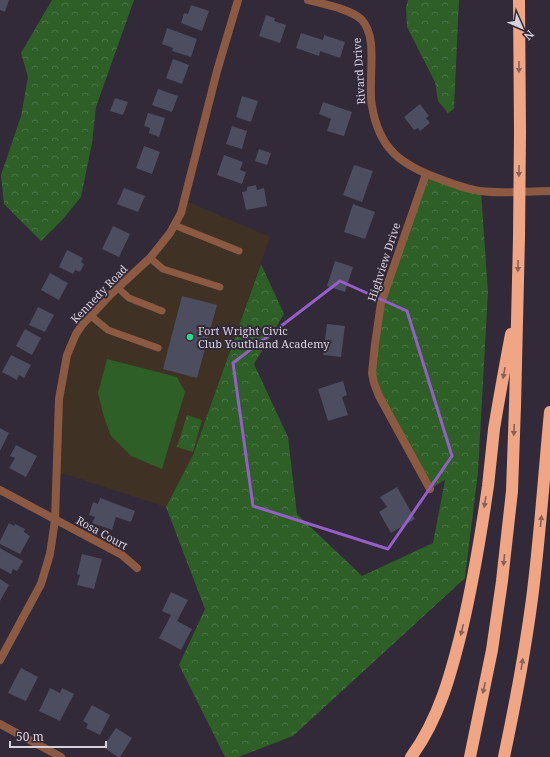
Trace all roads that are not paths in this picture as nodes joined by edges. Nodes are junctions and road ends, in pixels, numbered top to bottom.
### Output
1 (238, 0) edge
2 (308, 0) edge
3 (519, 0) edge
4 (426, 174) junction
5 (550, 191) edge
6 (174, 225) junction
7 (239, 251) dead end
8 (150, 258) junction
9 (220, 287) dead end
10 (118, 288) junction
11 (517, 294) junction
12 (162, 311) dead end
13 (91, 316) junction
14 (158, 348) dead end
15 (550, 412) edge
16 (430, 488) dead end
17 (0, 490) edge
18 (55, 520) junction
19 (137, 568) dead end
20 (0, 660) edge
21 (0, 724) edge
22 (61, 757) edge
23 (411, 757) edge
24 (470, 757) edge
25 (504, 757) edge

1 - 6 street, Kennedy Road
2 - 4 street, Rivard Drive
3 -> 11 highway, bridge
4 - 5 street, Rivard Drive
4 - 16 street, Highview Drive
6 - 7 lane
6 - 8 street, Kennedy Road
8 - 9 lane
8 - 10 street, Kennedy Road
10 - 12 lane
10 - 13 street, Kennedy Road
11 -> 23 highway
11 -> 24 highway
13 - 14 lane
13 - 18 street, Kennedy Road
25 -> 15 highway
17 - 18 street, Rosa Court
18 - 19 street, Rosa Court
18 - 20 street, Kennedy Road
21 - 22 street

